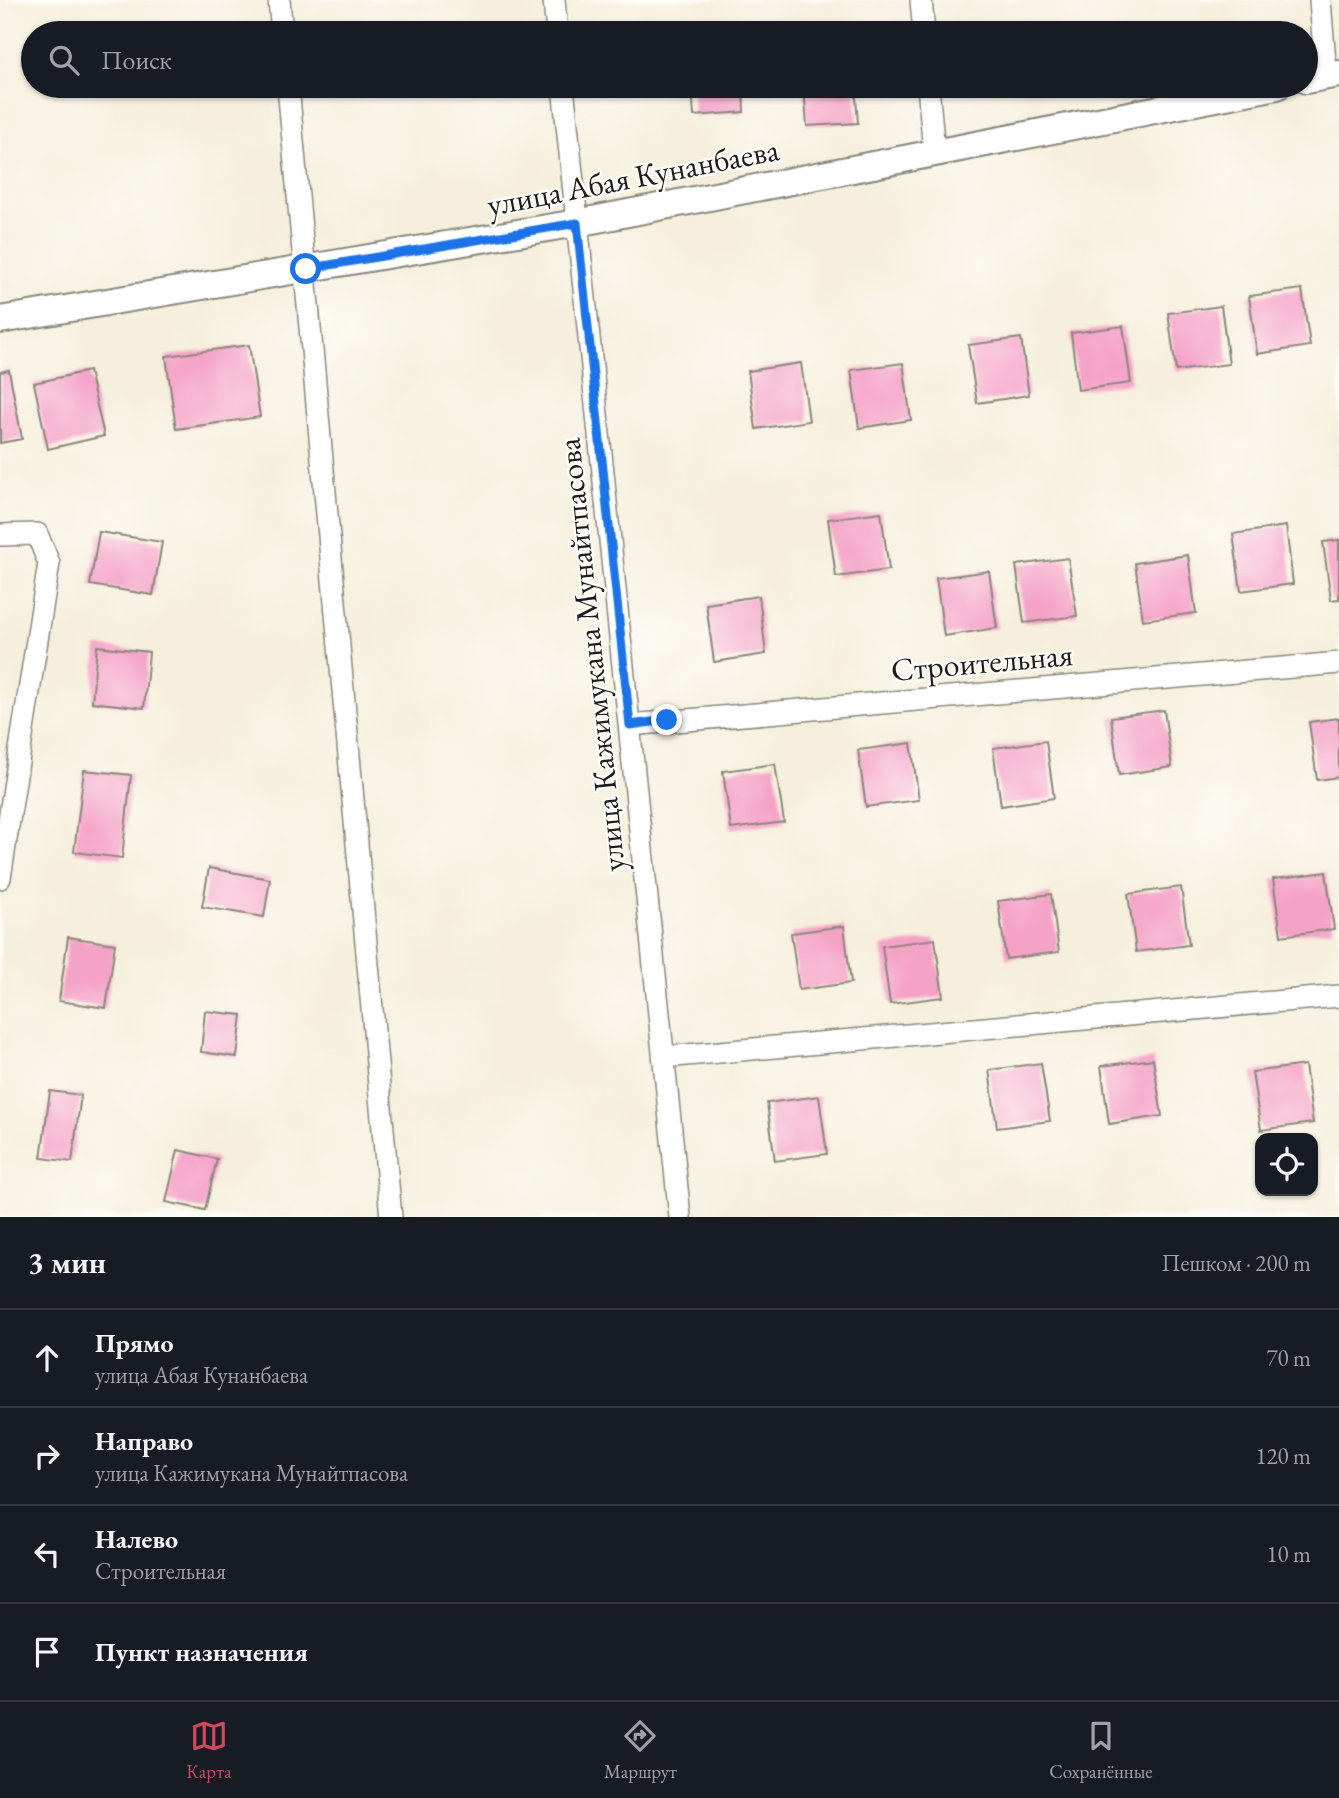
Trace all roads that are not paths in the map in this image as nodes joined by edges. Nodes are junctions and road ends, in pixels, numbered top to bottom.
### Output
1 (279, 0) edge
2 (554, 0) edge
3 (921, 0) edge
4 (1320, 0) edge
5 (281, 21) edge
6 (556, 21) edge
7 (923, 21) edge
8 (1324, 77) edge
9 (289, 98) edge
10 (564, 98) edge
11 (930, 98) edge
12 (1215, 98) edge
13 (934, 152) junction
14 (577, 223) junction
15 (306, 269) junction
16 (0, 320) edge
17 (0, 535) edge
18 (1339, 663) edge
19 (630, 725) junction
20 (0, 878) edge
21 (1339, 996) edge
22 (664, 1057) junction
23 (391, 1217) edge
24 (680, 1217) edge

1 - 5 street
2 - 6 street
3 - 7 street
4 - 8 street
9 - 15 street
10 - 14 street, улица Кажимукана Мунайтпасова
11 - 13 street
12 - 13 street, улица Абая Кунанбаева
13 - 14 street, улица Абая Кунанбаева
14 - 15 street, улица Абая Кунанбаева
14 - 19 street, улица Кажимукана Мунайтпасова
15 - 16 street, улица Абая Кунанбаева
15 - 23 street
17 - 20 street
18 - 19 street, Строительная
19 - 22 street, улица Кажимукана Мунайтпасова
21 - 22 street
22 - 24 street, улица Кажимукана Мунайтпасова

